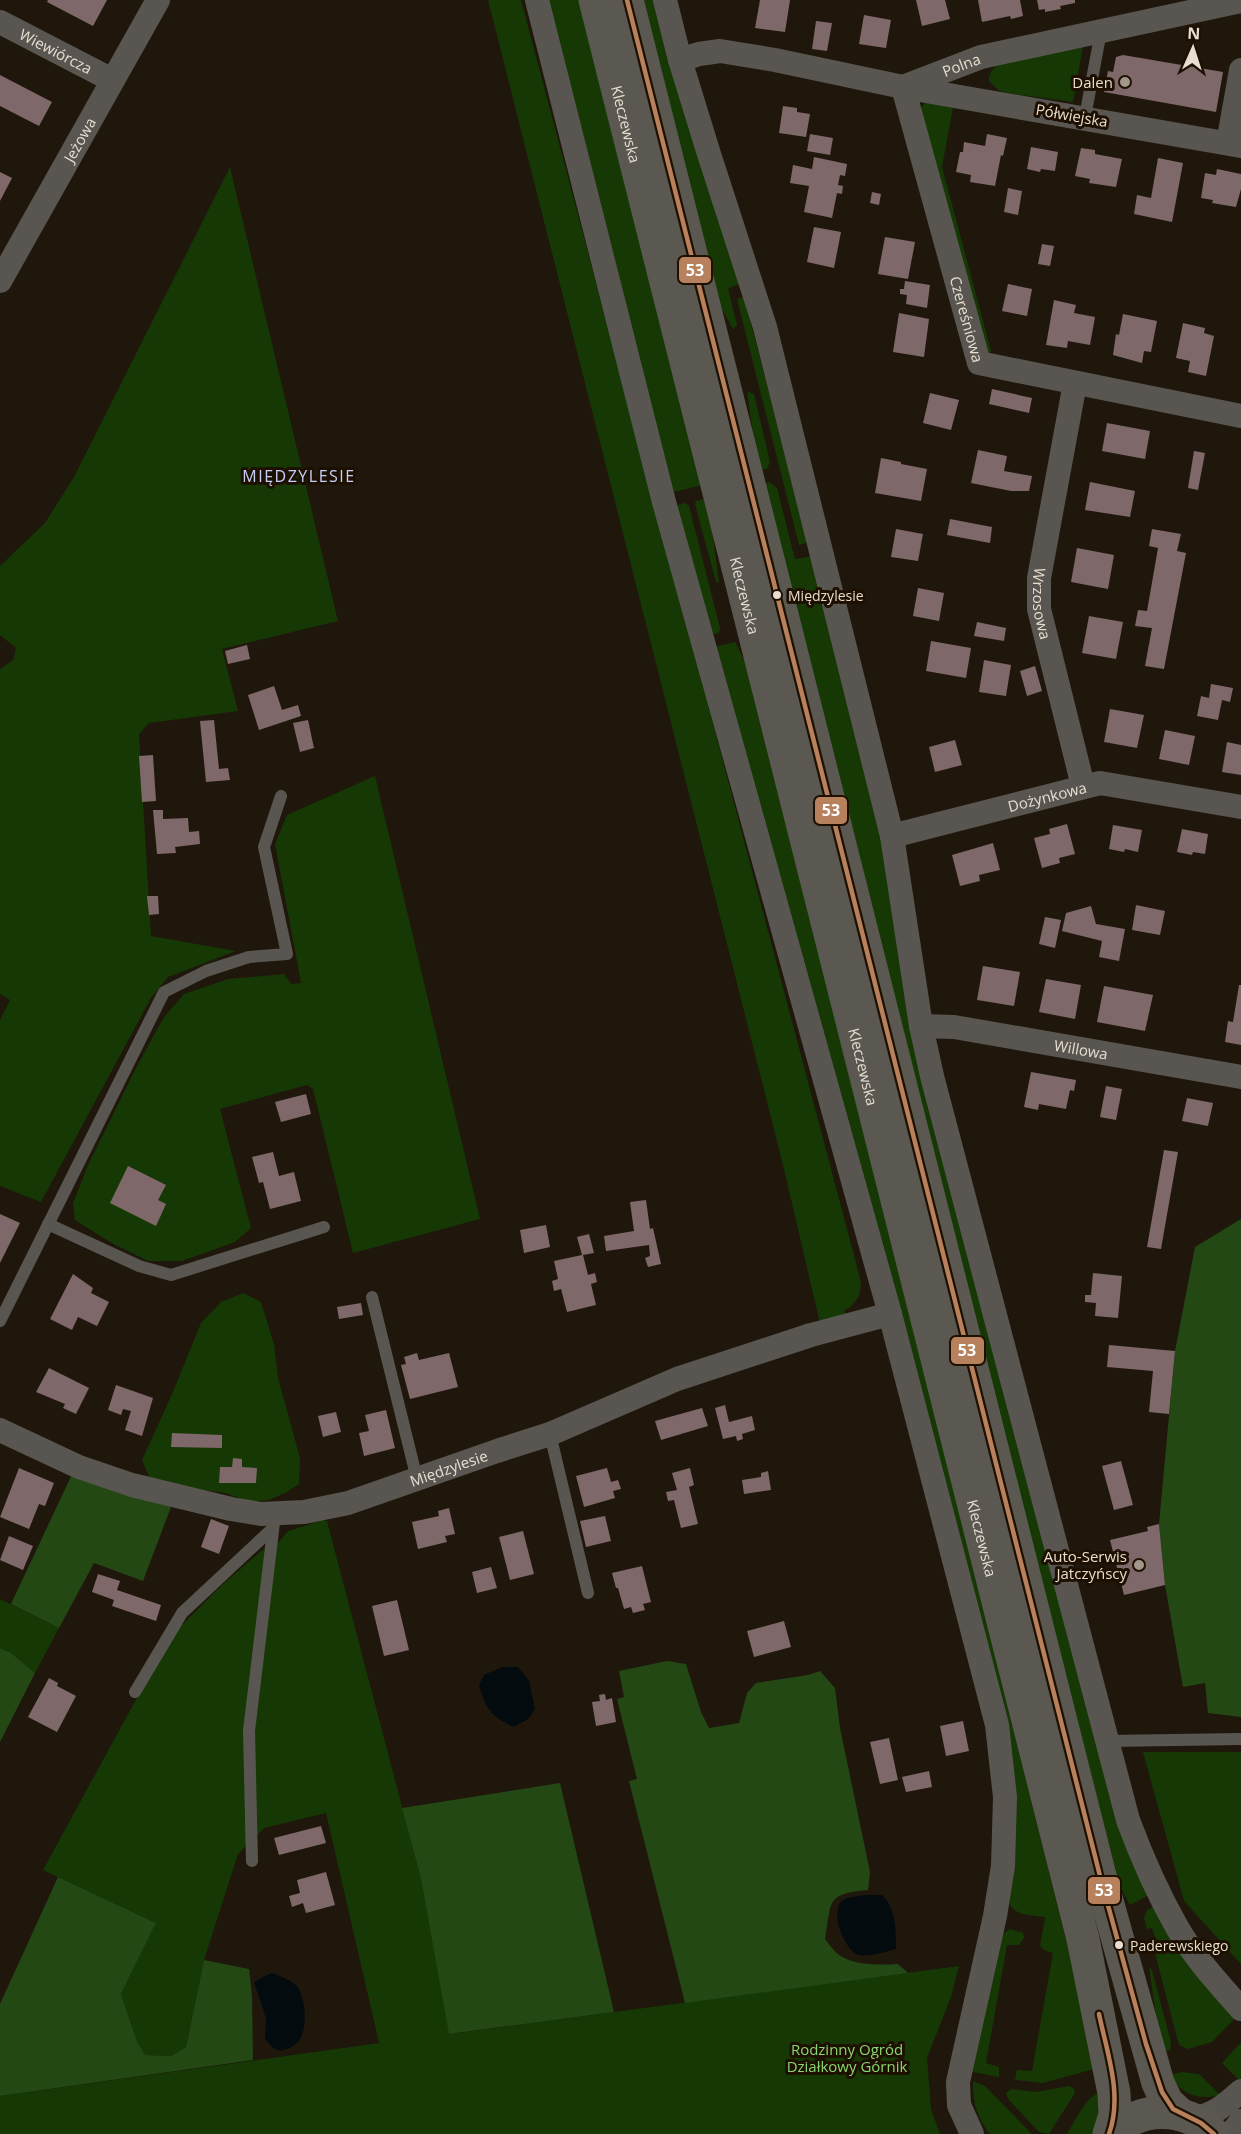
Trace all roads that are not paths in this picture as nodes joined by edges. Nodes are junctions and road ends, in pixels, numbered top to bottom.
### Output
1 (158, 0) edge
2 (537, 0) edge
3 (595, 0) edge
4 (627, 0) edge
5 (665, 0) edge
6 (1241, 1) edge
7 (0, 22) edge
8 (1101, 31) junction
9 (680, 60) junction
10 (1241, 70) edge
11 (112, 80) junction
12 (903, 87) junction
13 (1085, 117) junction
14 (1234, 144) edge
15 (6, 255) edge
16 (0, 280) edge
17 (1075, 383) junction
18 (1241, 416) edge
19 (1083, 786) junction
20 (281, 796) dead end
21 (1241, 807) edge
22 (892, 836) junction
23 (921, 1026) junction
24 (1241, 1077) edge
25 (48, 1224) junction
26 (324, 1227) dead end
27 (372, 1297) dead end
28 (890, 1314) junction
29 (0, 1321) edge
30 (0, 1430) edge
31 (550, 1434) junction
32 (417, 1479) junction
33 (274, 1521) junction
34 (588, 1593) dead end
35 (135, 1692) dead end
36 (1241, 1739) edge
37 (1107, 1741) junction
38 (252, 1861) dead end
39 (1241, 2009) edge
40 (1241, 2091) edge
41 (1241, 2121) edge
42 (1195, 2122) edge
43 (972, 2134) edge
44 (1110, 2134) edge
45 (1231, 2134) edge

1 - 11 street, Jeżowa
2 - 28 street
3 - 44 main road, Kleczewska
4 - 42 main road, Kleczewska
5 - 9 street
6 - 8 street, Polna
7 - 11 street, Wiewiórcza
8 - 12 street, Polna
8 - 13 lane
9 - 12 street
9 - 22 street
10 - 14 street
11 - 15 street, Jeżowa
12 - 13 street, Półwiejska
12 - 17 street, Czereśniowa
13 - 14 street, Półwiejska
15 - 16 street, Jeżowa
17 - 18 street, Czereśniowa
17 - 19 street, Wrzosowa
19 - 21 street, Dożynkowa
19 - 22 street, Dożynkowa
20 - 25 lane
22 - 23 street
23 - 24 street, Willowa
23 - 37 street
25 - 26 lane
25 - 29 lane
27 - 32 lane
28 - 31 street, Międzylesie
28 - 43 street
30 - 33 street, Międzylesie
31 - 32 street, Międzylesie
31 - 34 lane
32 - 33 street, Międzylesie
33 - 35 lane
33 - 38 lane
36 - 37 lane
37 - 39 street
40 - 42 street
41 - 45 street
42 - 44 main road

